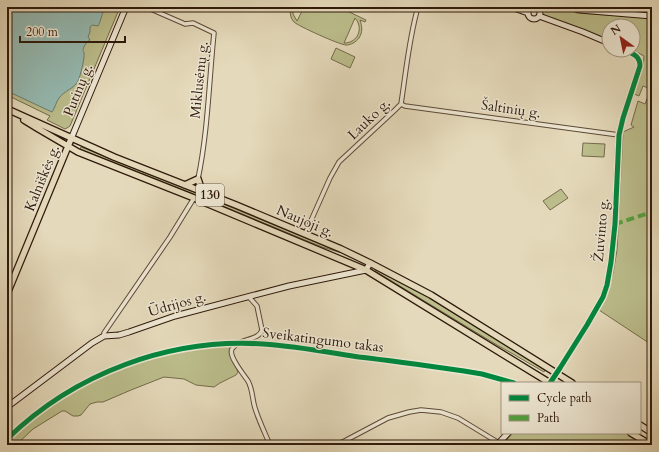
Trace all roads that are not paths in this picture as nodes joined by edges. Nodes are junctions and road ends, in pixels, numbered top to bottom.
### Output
1 (126, 7) edge
2 (146, 7) edge
3 (418, 7) edge
4 (511, 7) edge
5 (535, 7) edge
6 (570, 7) edge
7 (528, 12) junction
8 (539, 16) junction
9 (652, 16) edge
10 (601, 40) edge
11 (638, 58) edge
12 (401, 104) junction
13 (10, 111) edge
14 (620, 135) junction
15 (72, 139) junction
16 (68, 146) junction
17 (198, 179) junction
18 (185, 185) junction
19 (205, 193) junction
20 (194, 198) junction
21 (305, 234) junction
22 (370, 263) junction
23 (366, 270) junction
24 (7, 294) edge
25 (249, 297) junction
26 (104, 336) junction
27 (557, 373) junction
28 (548, 382) edge
29 (551, 382) edge
30 (570, 382) edge
31 (7, 407) edge
32 (641, 426) edge
33 (652, 433) edge
34 (507, 434) edge
35 (633, 434) edge
36 (498, 444) edge
37 (270, 445) edge
38 (336, 445) edge
39 (650, 445) edge

1 - 15 street, Putinų g.
2 - 17 street, Miklusėnų g.
3 - 12 street, Lauko g.
4 - 7 street
5 - 7 street
5 - 8 street
6 - 9 street
7 - 8 street
8 - 10 street
11 - 14 street, Žuvinto g.
12 - 14 street, Šaltinių g.
12 - 21 street, Lauko g.
13 - 15 main road, Naujoji g. / 130
13 - 16 main road, Naujoji g.
14 - 27 street, Žuvinto g.
15 - 16 main road, Kalniškės g.
15 - 18 main road, Naujoji g. / 130
16 - 20 main road, Naujoji g. / 130
16 - 24 main road, Kalniškės g.
17 - 18 main road
17 - 19 main road
18 - 19 main road, Naujoji g. / 130
19 - 21 main road, Naujoji g. / 130
20 - 23 main road, Naujoji g. / 130
20 - 26 street
21 - 22 main road, Naujoji g. / 130
22 - 23 street
22 - 27 main road, Naujoji g. / 130
23 - 25 street, Ūdrijos g.
23 - 28 main road, Naujoji g. / 130
25 - 26 street, Ūdrijos g.
25 - 37 street
26 - 31 street, Ūdrijos g.
27 - 29 street, Žuvinto g.
27 - 30 main road, Naujoji g. / 130
32 - 33 main road
34 - 36 street
35 - 39 main road
36 - 38 street

